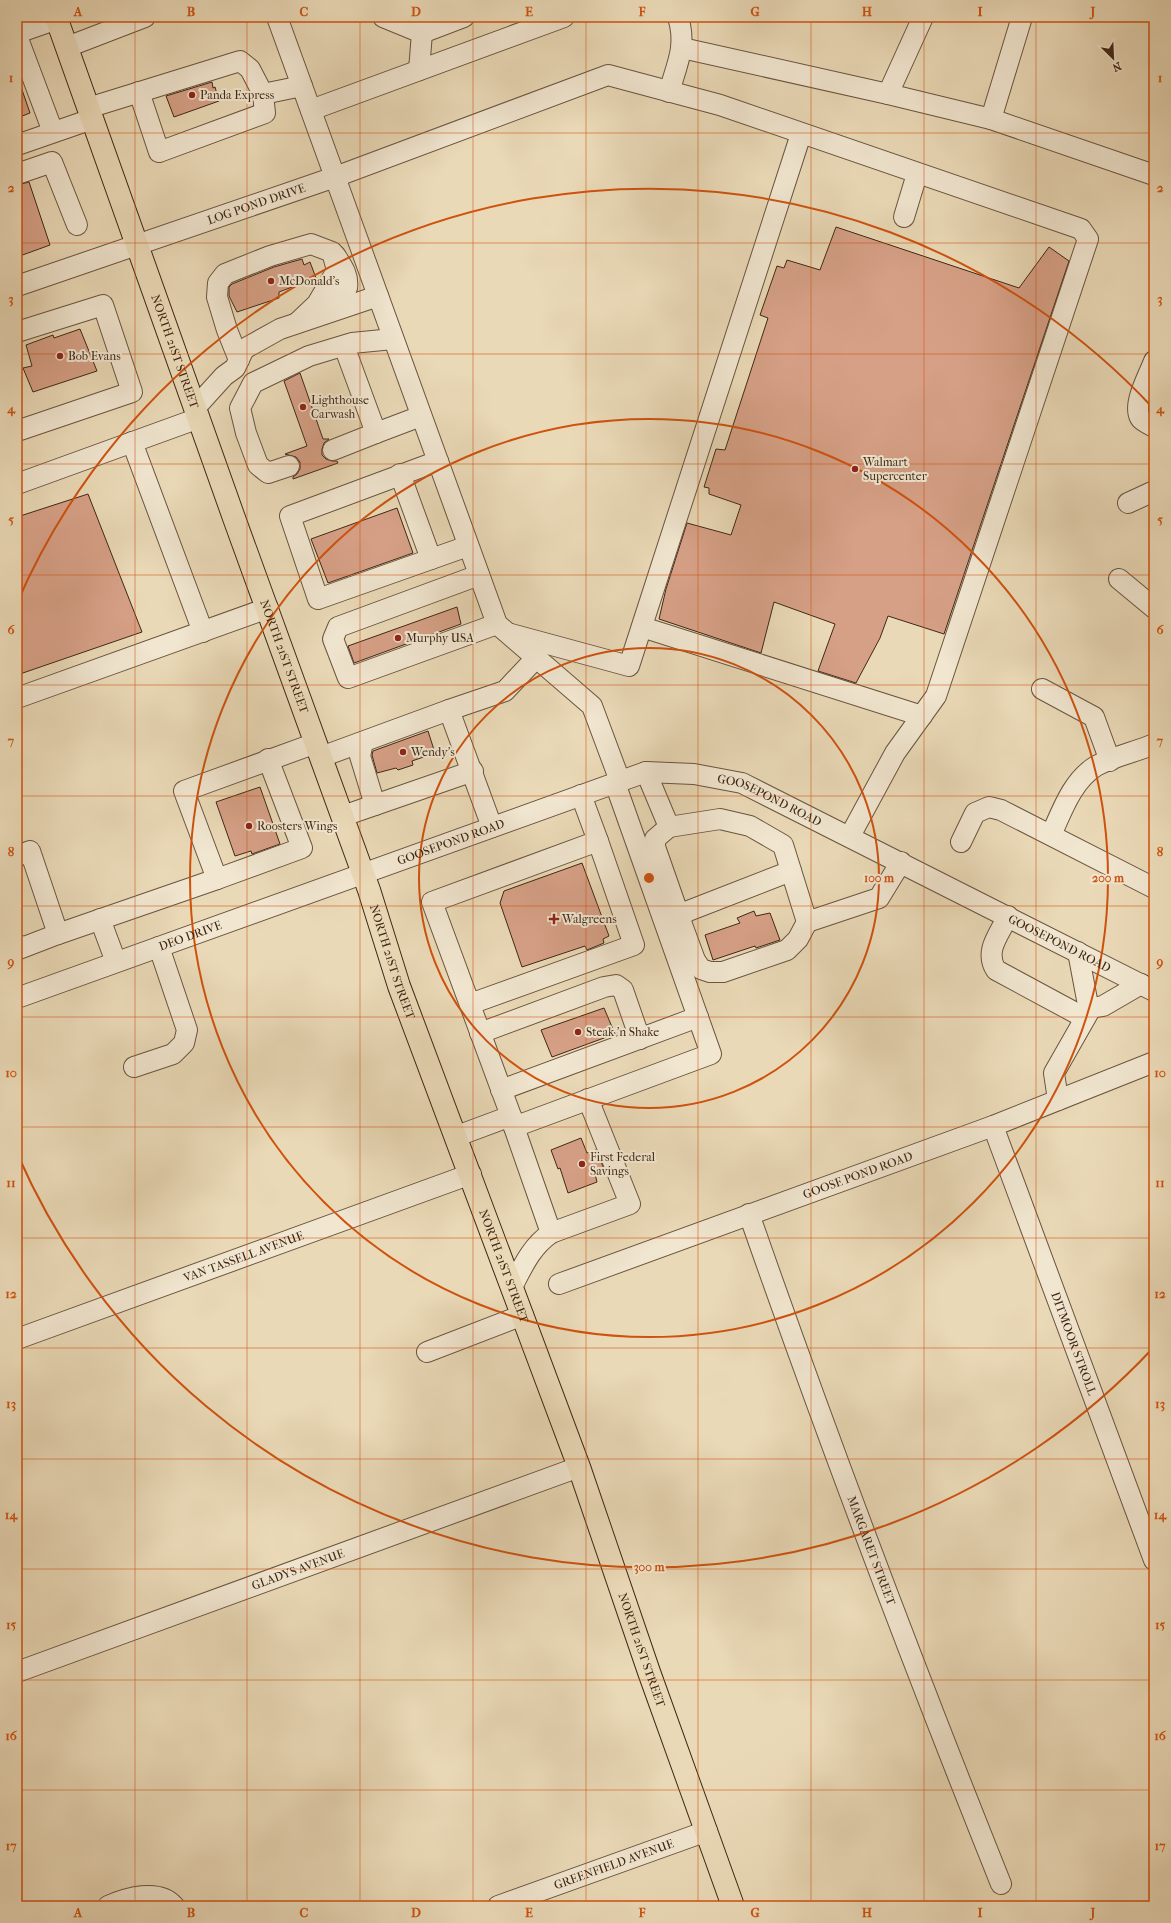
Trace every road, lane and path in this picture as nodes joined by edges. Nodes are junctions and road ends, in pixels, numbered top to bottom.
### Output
1 (145, 17) edge
2 (277, 17) edge
3 (383, 17) edge
4 (464, 17) edge
5 (564, 17) edge
6 (678, 17) edge
7 (923, 17) edge
8 (1022, 17) edge
9 (56, 18) edge
10 (115, 22) edge
11 (17, 33) edge
12 (422, 33) junction
13 (17, 36) edge
14 (67, 47) junction
15 (682, 48) junction
16 (419, 70) junction
17 (302, 86) junction
18 (139, 92) junction
19 (669, 92) junction
20 (263, 94) junction
21 (888, 94) junction
22 (311, 110) junction
23 (90, 114) junction
24 (991, 119) junction
25 (53, 132) junction
26 (801, 134) junction
27 (17, 145) edge
28 (17, 174) edge
29 (917, 174) junction
30 (1154, 175) edge
31 (335, 177) junction
32 (904, 217) dead end
33 (77, 225) dead end
34 (137, 245) junction
35 (17, 286) edge
36 (378, 296) junction
37 (297, 323) junction
38 (17, 332) edge
39 (394, 338) junction
40 (344, 346) junction
41 (1154, 361) edge
42 (237, 364) junction
43 (253, 383) junction
44 (197, 413) junction
45 (421, 416) junction
46 (1154, 427) edge
47 (17, 431) edge
48 (376, 433) junction
49 (132, 442) junction
50 (333, 450) dead end
51 (438, 461) junction
52 (289, 466) dead end
53 (400, 474) junction
54 (17, 484) edge
55 (1154, 490) edge
56 (1128, 503) dead end
57 (468, 546) junction
58 (431, 559) junction
59 (479, 575) junction
60 (1119, 579) dead end
61 (268, 608) junction
62 (1154, 608) edge
63 (642, 627) junction
64 (502, 629) junction
65 (203, 632) junction
66 (536, 658) junction
67 (1042, 689) dead end
68 (17, 698) edge
69 (450, 710) junction
70 (922, 716) junction
71 (363, 742) junction
72 (1154, 744) edge
73 (319, 750) junction
74 (268, 759) junction
75 (1110, 761) junction
76 (473, 771) junction
77 (646, 772) junction
78 (617, 782) junction
79 (581, 795) junction
80 (375, 805) junction
81 (343, 816) junction
82 (492, 827) junction
83 (669, 827) junction
84 (1051, 835) junction
85 (850, 836) junction
86 (598, 841) junction
87 (962, 842) dead end
88 (17, 856) edge
89 (901, 862) junction
90 (791, 871) junction
91 (362, 873) junction
92 (217, 879) junction
93 (1154, 888) edge
94 (683, 913) junction
95 (1008, 916) junction
96 (100, 919) junction
97 (807, 922) junction
98 (58, 934) junction
99 (17, 944) edge
100 (159, 946) junction
101 (1078, 952) junction
102 (116, 962) junction
103 (1148, 987) edge
104 (17, 998) edge
105 (470, 1004) junction
106 (1088, 1013) junction
107 (698, 1017) junction
108 (480, 1033) junction
109 (640, 1039) junction
110 (1154, 1062) edge
111 (134, 1067) dead end
112 (501, 1090) junction
113 (588, 1099) junction
114 (1058, 1100) junction
115 (512, 1121) junction
116 (993, 1126) junction
117 (456, 1136) junction
118 (471, 1174) junction
119 (748, 1214) junction
120 (551, 1233) junction
121 (559, 1284) dead end
122 (512, 1287) junction
123 (523, 1316) junction
124 (17, 1339) edge
125 (427, 1352) dead end
126 (579, 1467) junction
127 (1154, 1560) edge
128 (18, 1669) edge
129 (706, 1831) junction
130 (1001, 1884) dead end
131 (108, 1906) edge
132 (174, 1906) edge
133 (498, 1906) edge
134 (733, 1906) edge

1 - 10 street
2 - 17 street
3 - 12 street
4 - 12 street
5 - 16 street
6 - 15 street
7 - 21 street
8 - 24 street
9 - 11 street
9 - 14 main road, NORTH 21ST STREET
10 - 14 street
12 - 16 street
13 - 25 street
14 - 23 main road, NORTH 21ST STREET
15 - 19 street
15 - 21 street
16 - 22 street
17 - 20 street
17 - 22 street
18 - 20 street
18 - 20 street
18 - 23 street
19 - 26 street, LOG POND DRIVE
19 - 31 street, LOG POND DRIVE
21 - 24 street
22 - 31 street
23 - 25 street
23 - 34 main road, NORTH 21ST STREET
24 - 30 street
25 - 27 street
26 - 29 street, LOG POND DRIVE
26 - 63 street
28 - 33 street
29 - 32 street
29 - 70 street, LOG POND DRIVE
31 - 34 street, LOG POND DRIVE
31 - 36 street
34 - 35 street, LOG POND DRIVE
34 - 44 main road, NORTH 21ST STREET
36 - 37 street
36 - 39 street
37 - 42 street
37 - 42 street
38 - 47 street
39 - 40 street
39 - 45 street
40 - 43 street
40 - 48 street
41 - 46 street
42 - 43 street
42 - 44 street
43 - 52 street
44 - 49 street
44 - 61 main road, NORTH 21ST STREET
45 - 48 street
45 - 51 street
48 - 50 street
49 - 54 street
49 - 65 street
51 - 53 street
51 - 57 street
53 - 58 street
53 - 58 street
55 - 56 street
57 - 58 street
57 - 59 street
59 - 64 street
59 - 64 street
60 - 62 street
61 - 65 street
61 - 73 main road, NORTH 21ST STREET
63 - 64 street
63 - 70 street
64 - 66 street
65 - 68 street
66 - 69 street
66 - 78 street
67 - 75 street
69 - 71 street
69 - 76 street
70 - 85 street
71 - 73 street
71 - 80 street
72 - 75 street
73 - 74 street
73 - 81 main road, NORTH 21ST STREET
74 - 92 street
74 - 92 street
75 - 84 street
76 - 80 street
76 - 82 street
77 - 78 street, GOOSEPOND ROAD
77 - 83 street
77 - 85 street, GOOSEPOND ROAD
78 - 79 street, GOOSEPOND ROAD
78 - 107 street
79 - 82 street, GOOSEPOND ROAD
79 - 86 street
80 - 81 street
81 - 91 main road, NORTH 21ST STREET
82 - 91 street, GOOSEPOND ROAD
83 - 90 street
83 - 94 street
84 - 87 street
84 - 93 street
85 - 89 street, GOOSEPOND ROAD
86 - 105 street
86 - 105 street
88 - 98 street
89 - 95 street, GOOSEPOND ROAD
89 - 97 street
90 - 94 street
90 - 97 street
91 - 100 street, DEO DRIVE
91 - 117 main road, NORTH 21ST STREET
92 - 96 street
94 - 97 street
95 - 101 street, GOOSEPOND ROAD
95 - 106 street
96 - 98 street
96 - 102 street
98 - 99 street
100 - 102 street, DEO DRIVE
100 - 111 street
101 - 103 street, GOOSEPOND ROAD
101 - 106 street
102 - 104 street, DEO DRIVE
103 - 106 street
105 - 108 street
106 - 114 street
107 - 109 street
107 - 113 street
108 - 109 street
108 - 112 street
109 - 112 street
110 - 114 street, GOOSE POND ROAD
112 - 115 street
113 - 115 street
113 - 120 street
114 - 116 street, GOOSE POND ROAD
115 - 117 street
115 - 120 street
116 - 119 street, GOOSE POND ROAD
116 - 127 street, DITMOOR STROLL
117 - 118 main road, NORTH 21ST STREET
118 - 122 main road, NORTH 21ST STREET
118 - 124 street, VAN TASSELL AVENUE
119 - 121 street, GOOSE POND ROAD
119 - 130 street, MARGARET STREET
120 - 122 street
122 - 123 main road, NORTH 21ST STREET
123 - 125 street
123 - 126 main road, NORTH 21ST STREET
126 - 128 street, GLADYS AVENUE
126 - 129 main road, NORTH 21ST STREET
129 - 133 street, GREENFIELD AVENUE
129 - 134 main road, NORTH 21ST STREET
131 - 132 street

